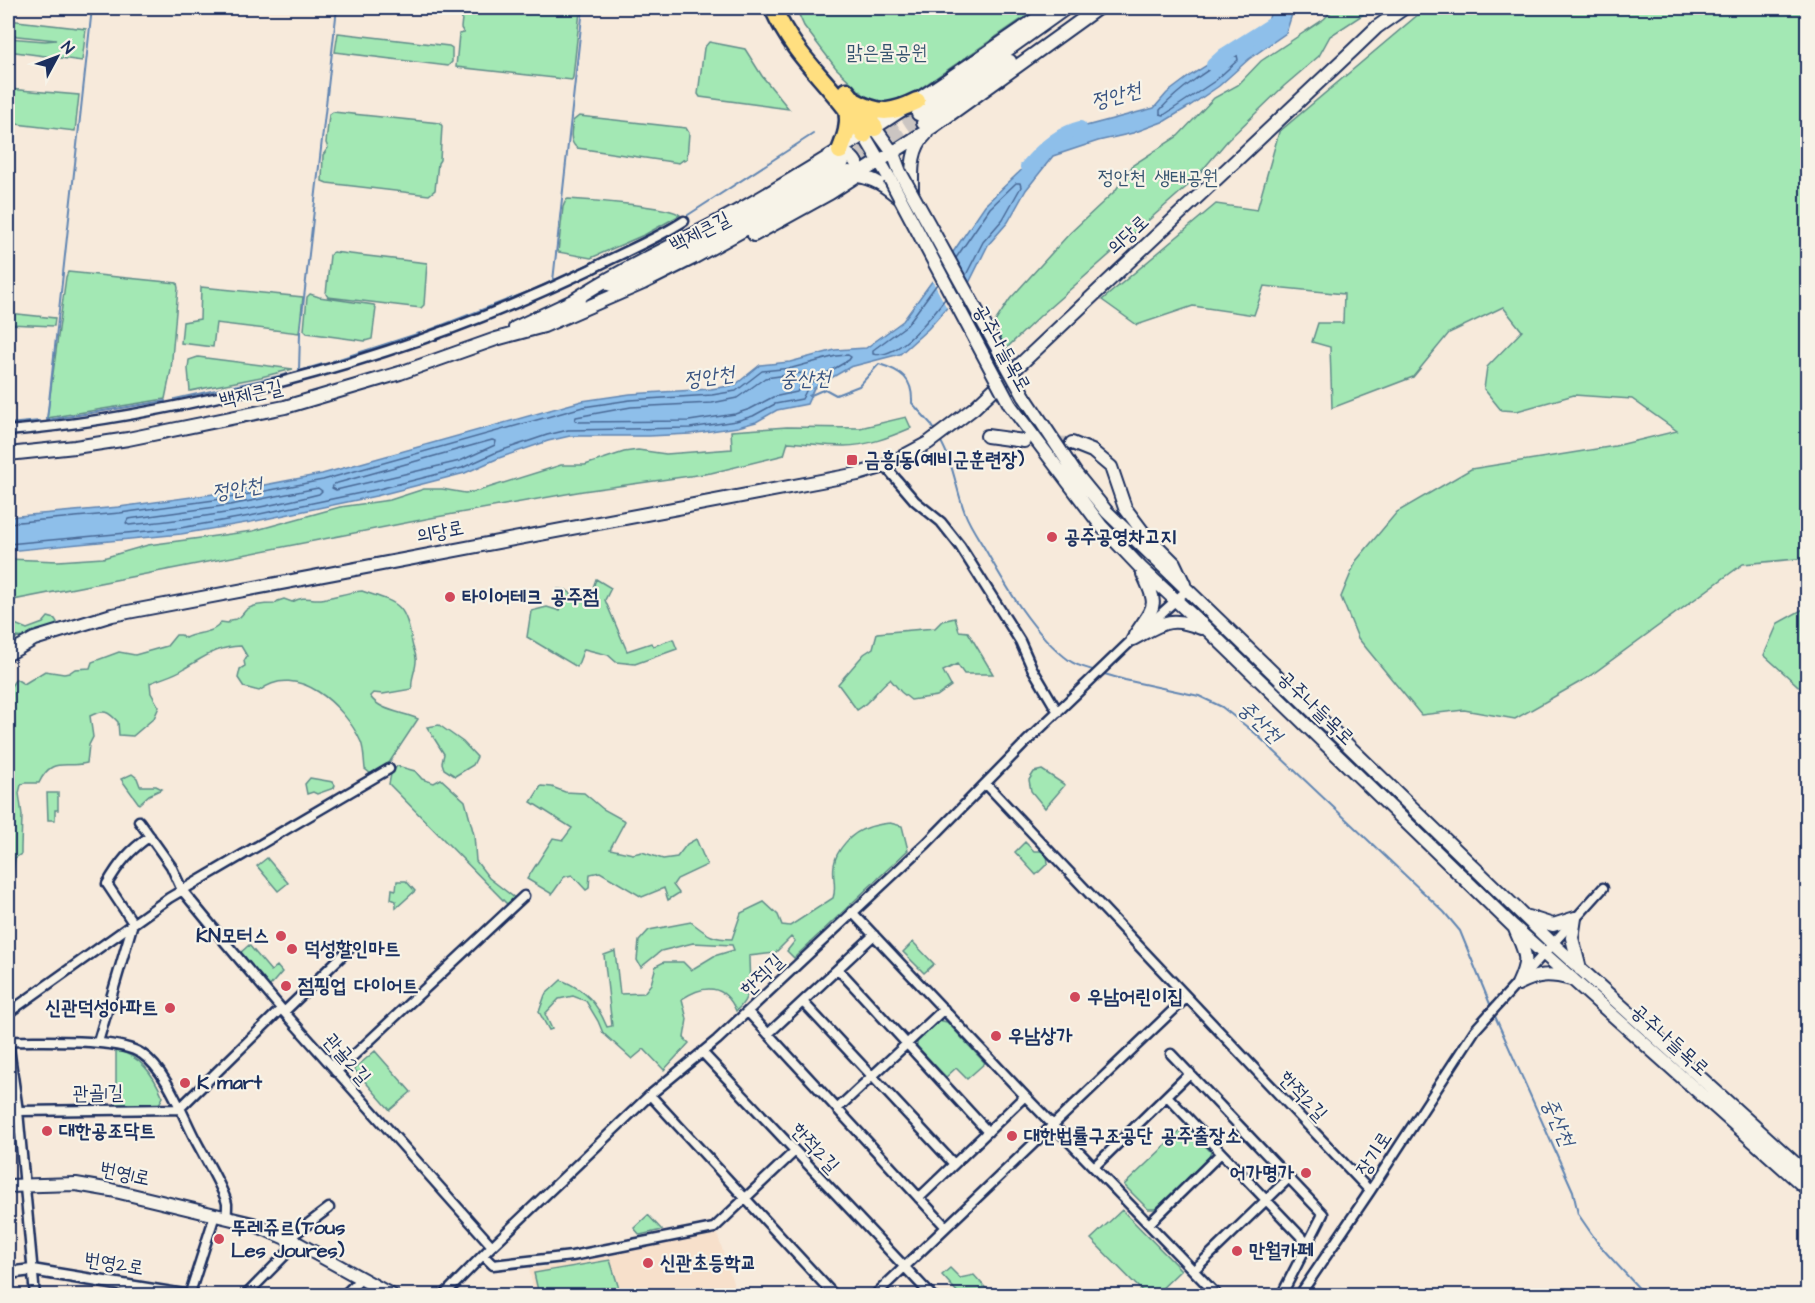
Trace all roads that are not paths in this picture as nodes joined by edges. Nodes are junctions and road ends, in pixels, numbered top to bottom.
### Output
1 (773, 8) edge
2 (784, 8) edge
3 (1052, 8) edge
4 (1066, 8) edge
5 (1085, 8) edge
6 (1098, 8) edge
7 (1404, 8) edge
8 (850, 105) junction
9 (923, 116) junction
10 (870, 131) junction
11 (893, 153) junction
12 (880, 162) junction
13 (847, 165) junction
14 (891, 178) junction
15 (912, 192) junction
16 (684, 221) dead end
17 (576, 305) junction
18 (8, 431) edge
19 (987, 436) dead end
20 (1024, 441) tunnel mouth
21 (1072, 443) tunnel mouth
22 (8, 454) edge
23 (885, 466) junction
24 (1141, 568) junction
25 (1186, 591) junction
26 (1176, 600) junction
27 (1209, 631) junction
28 (1133, 639) junction
29 (8, 654) edge
30 (1058, 712) junction
31 (389, 769) dead end
32 (986, 784) junction
33 (139, 821) dead end
34 (150, 836) junction
35 (1603, 888) dead end
36 (182, 890) junction
37 (524, 896) dead end
38 (852, 912) junction
39 (1523, 915) junction
40 (1575, 918) junction
41 (133, 923) junction
42 (1513, 926) junction
43 (874, 935) junction
44 (350, 948) dead end
45 (1549, 949) junction
46 (838, 969) junction
47 (1577, 975) junction
48 (1515, 987) junction
49 (1187, 997) junction
50 (802, 1002) junction
51 (944, 1009) junction
52 (282, 1010) junction
53 (748, 1012) junction
54 (8, 1013) edge
55 (768, 1034) junction
56 (8, 1041) edge
57 (98, 1042) junction
58 (907, 1044) junction
59 (702, 1052) junction
60 (1171, 1054) dead end
61 (336, 1072) junction
62 (1190, 1073) junction
63 (872, 1076) junction
64 (650, 1095) junction
65 (1025, 1096) junction
66 (1167, 1096) junction
67 (179, 1109) junction
68 (837, 1109) junction
69 (18, 1111) junction
70 (1054, 1125) junction
71 (988, 1132) junction
72 (795, 1151) junction
73 (1221, 1153) junction
74 (954, 1164) junction
75 (1094, 1167) junction
76 (1808, 1175) edge
77 (1289, 1178) junction
78 (25, 1184) junction
79 (8, 1186) edge
80 (1808, 1190) edge
81 (1370, 1191) junction
82 (919, 1198) junction
83 (745, 1199) junction
84 (1266, 1201) junction
85 (329, 1208) dead end
86 (221, 1217) junction
87 (1149, 1224) junction
88 (946, 1227) junction
89 (292, 1241) junction
90 (1308, 1244) junction
91 (492, 1246) junction
92 (483, 1255) junction
93 (905, 1267) junction
94 (32, 1270) junction
95 (1194, 1270) junction
96 (8, 1273) edge
97 (361, 1279) junction
98 (189, 1295) edge
99 (35, 1296) edge
100 (245, 1296) edge
101 (342, 1296) edge
102 (393, 1296) edge
103 (443, 1296) edge
104 (835, 1296) edge
105 (874, 1296) edge
106 (932, 1296) edge
107 (1218, 1296) edge
108 (1281, 1296) edge
109 (1299, 1296) edge

1 - 8 highway
2 - 8 highway
3 - 9 main road
4 - 9 main road
5 - 9 main road
6 - 9 main road
7 - 23 main road, 의당로
8 - 9 highway
8 - 10 highway
8 - 13 highway
9 - 10 main road
9 - 11 main road
9 - 15 main road
10 - 11 main road
10 - 12 main road
10 - 13 main road
11 - 12 main road
11 - 14 main road
12 - 13 main road
12 - 14 main road
13 - 14 main road
13 - 17 main road, 백제큰길
13 - 17 main road
14 - 15 main road, 공주나들목로, bridge
14 - 24 main road, 공주나들목로, bridge
15 - 25 main road, 공주나들목로, bridge
16 - 18 street
17 - 22 main road, 백제큰길
19 - 20 main road
21 - 25 main road
23 - 29 main road, 의당로
23 - 30 street
24 - 26 main road, 공주나들목로
24 - 28 main road
25 - 26 street, 한적1길
25 - 39 main road, 공주나들목로
26 - 27 main road, 공주나들목로
26 - 28 street, 한적1길
27 - 28 main road
27 - 42 main road, 공주나들목로
28 - 30 street, 한적1길
30 - 32 street, 한적1길
31 - 36 street
32 - 38 street, 한적1길
32 - 49 street, 한적2길
33 - 34 street, 관골2길
34 - 36 street, 관골2길
34 - 41 street
35 - 40 street
36 - 41 street
36 - 52 street, 관골2길
37 - 61 street
38 - 43 street
38 - 53 street, 한적1길
39 - 40 main road
39 - 45 main road, 공주나들목로
40 - 45 street
40 - 47 main road
41 - 54 street
41 - 57 street
42 - 45 main road, 공주나들목로
42 - 48 main road
43 - 46 street
43 - 51 street
44 - 52 street
45 - 47 main road, 공주나들목로
45 - 48 street
46 - 50 street
46 - 58 street
47 - 48 main road
47 - 76 main road, 공주나들목로
47 - 80 main road, 공주나들목로
48 - 81 street, 장기로
49 - 70 street
49 - 81 street, 한적2길
50 - 55 street
50 - 63 street
51 - 58 street
51 - 65 street
52 - 61 street, 관골2길
52 - 67 street
53 - 55 street
53 - 59 street, 한적1길
55 - 68 street
56 - 57 street
56 - 69 street
57 - 67 street
58 - 63 street
58 - 71 street
59 - 64 street, 한적1길
59 - 72 street, 한적2길
60 - 62 street
61 - 91 street, 관골2길
62 - 66 street
62 - 77 street
63 - 68 street
63 - 74 street
64 - 83 street
64 - 91 street, 한적1길
65 - 70 street
65 - 71 street
66 - 73 street
66 - 75 street
67 - 69 street, 관골1길
67 - 86 street
68 - 82 street
69 - 78 street
70 - 75 street
70 - 88 street
71 - 74 street
72 - 83 street
72 - 93 street, 한적2길
73 - 84 street
73 - 87 street
74 - 82 street
75 - 87 street
77 - 84 street
77 - 90 street
78 - 79 main road, 번영1로
78 - 86 main road, 번영1로
78 - 94 street
81 - 109 street, 장기로
82 - 88 street
83 - 92 street
83 - 104 street
84 - 90 street
84 - 95 street
85 - 89 street
86 - 89 main road, 번영1로
86 - 98 street
87 - 95 street
88 - 93 street
89 - 97 main road, 번영1로
89 - 100 street
90 - 108 street
91 - 92 street, 한적1길
92 - 103 street, 한적1길
93 - 105 street
93 - 106 street, 한적2길
94 - 96 street, 번영2로
94 - 98 street, 번영2로
94 - 99 street
95 - 107 street
97 - 101 street
97 - 102 main road, 번영1로

